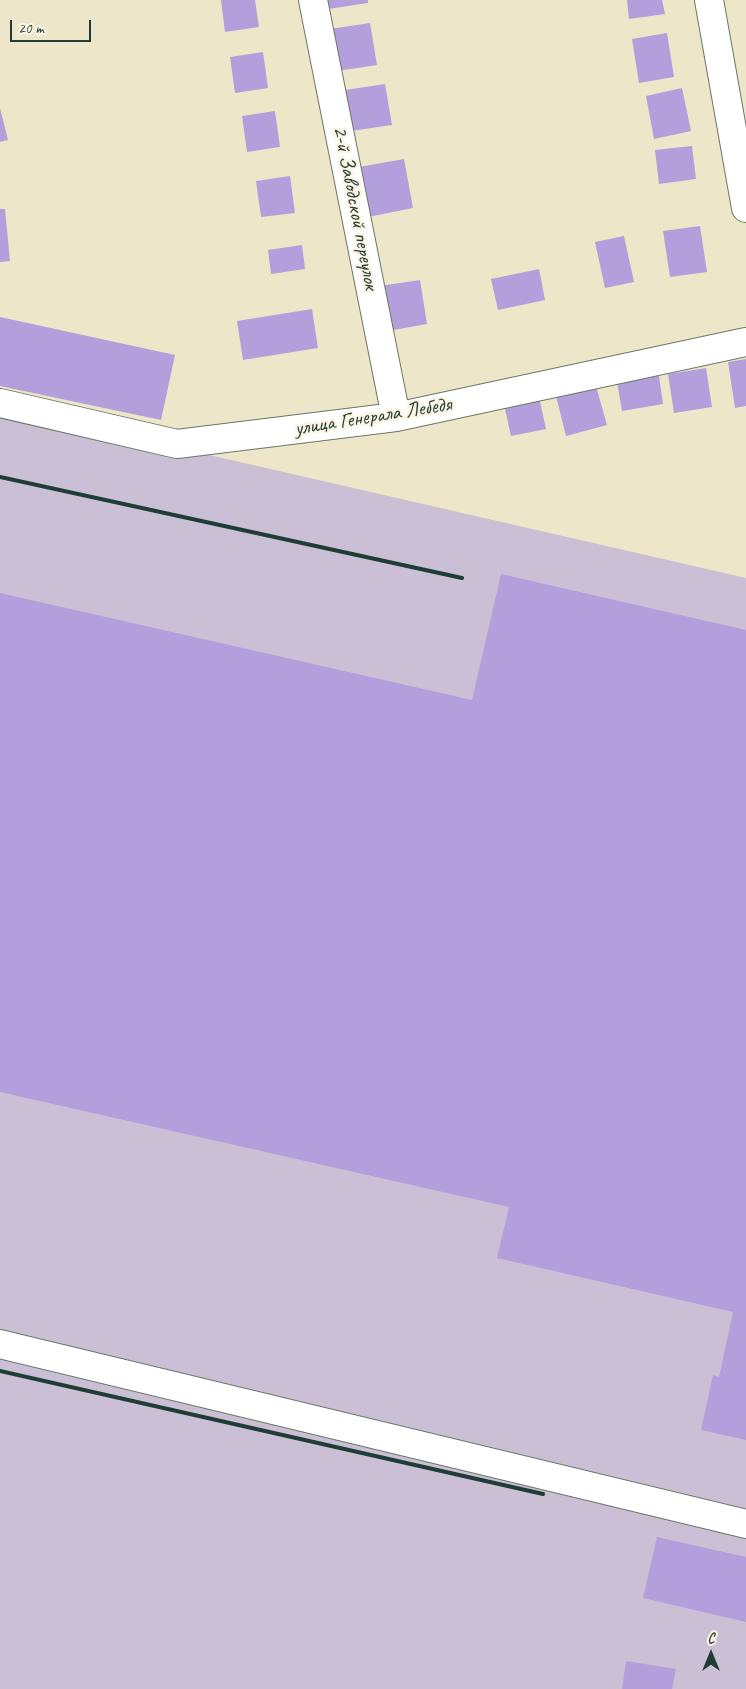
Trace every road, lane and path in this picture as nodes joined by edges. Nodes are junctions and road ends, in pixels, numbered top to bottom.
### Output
1 (314, 0) edge
2 (709, 0) edge
3 (746, 208) edge
4 (746, 342) edge
5 (0, 403) edge
6 (396, 417) junction
7 (0, 1344) edge
8 (746, 1524) edge

1 - 6 street, 2-й Заводской переулок
2 - 3 street
4 - 6 street, улица Генерала Лебедя
5 - 6 street, улица Генерала Лебедя
7 - 8 street

